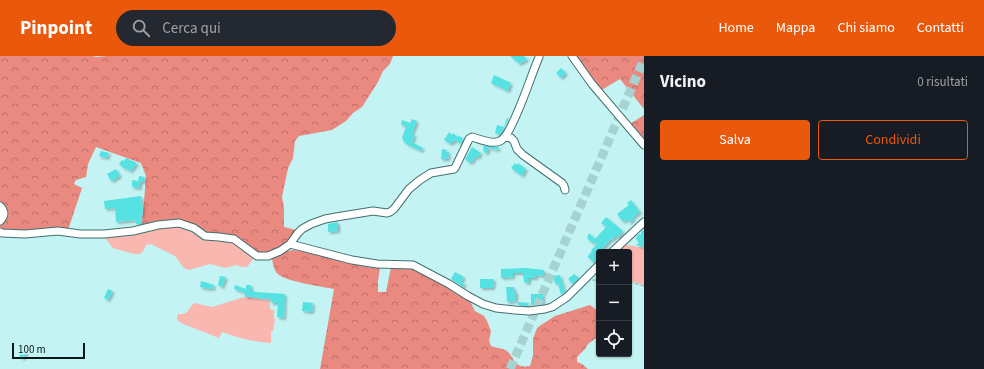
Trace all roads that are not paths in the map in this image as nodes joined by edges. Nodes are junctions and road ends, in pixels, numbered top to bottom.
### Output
1 (572, 56) edge
2 (539, 57) edge
3 (505, 137) junction
4 (644, 145) edge
5 (565, 190) dead end
6 (0, 206) edge
7 (0, 221) edge
8 (644, 222) edge
9 (0, 232) edge
10 (290, 244) junction
11 (615, 249) edge
12 (596, 268) edge

1 - 4 street
2 - 3 street
3 - 5 street
3 - 10 street
6 - 7 street
8 - 11 street
9 - 10 street
10 - 12 street

